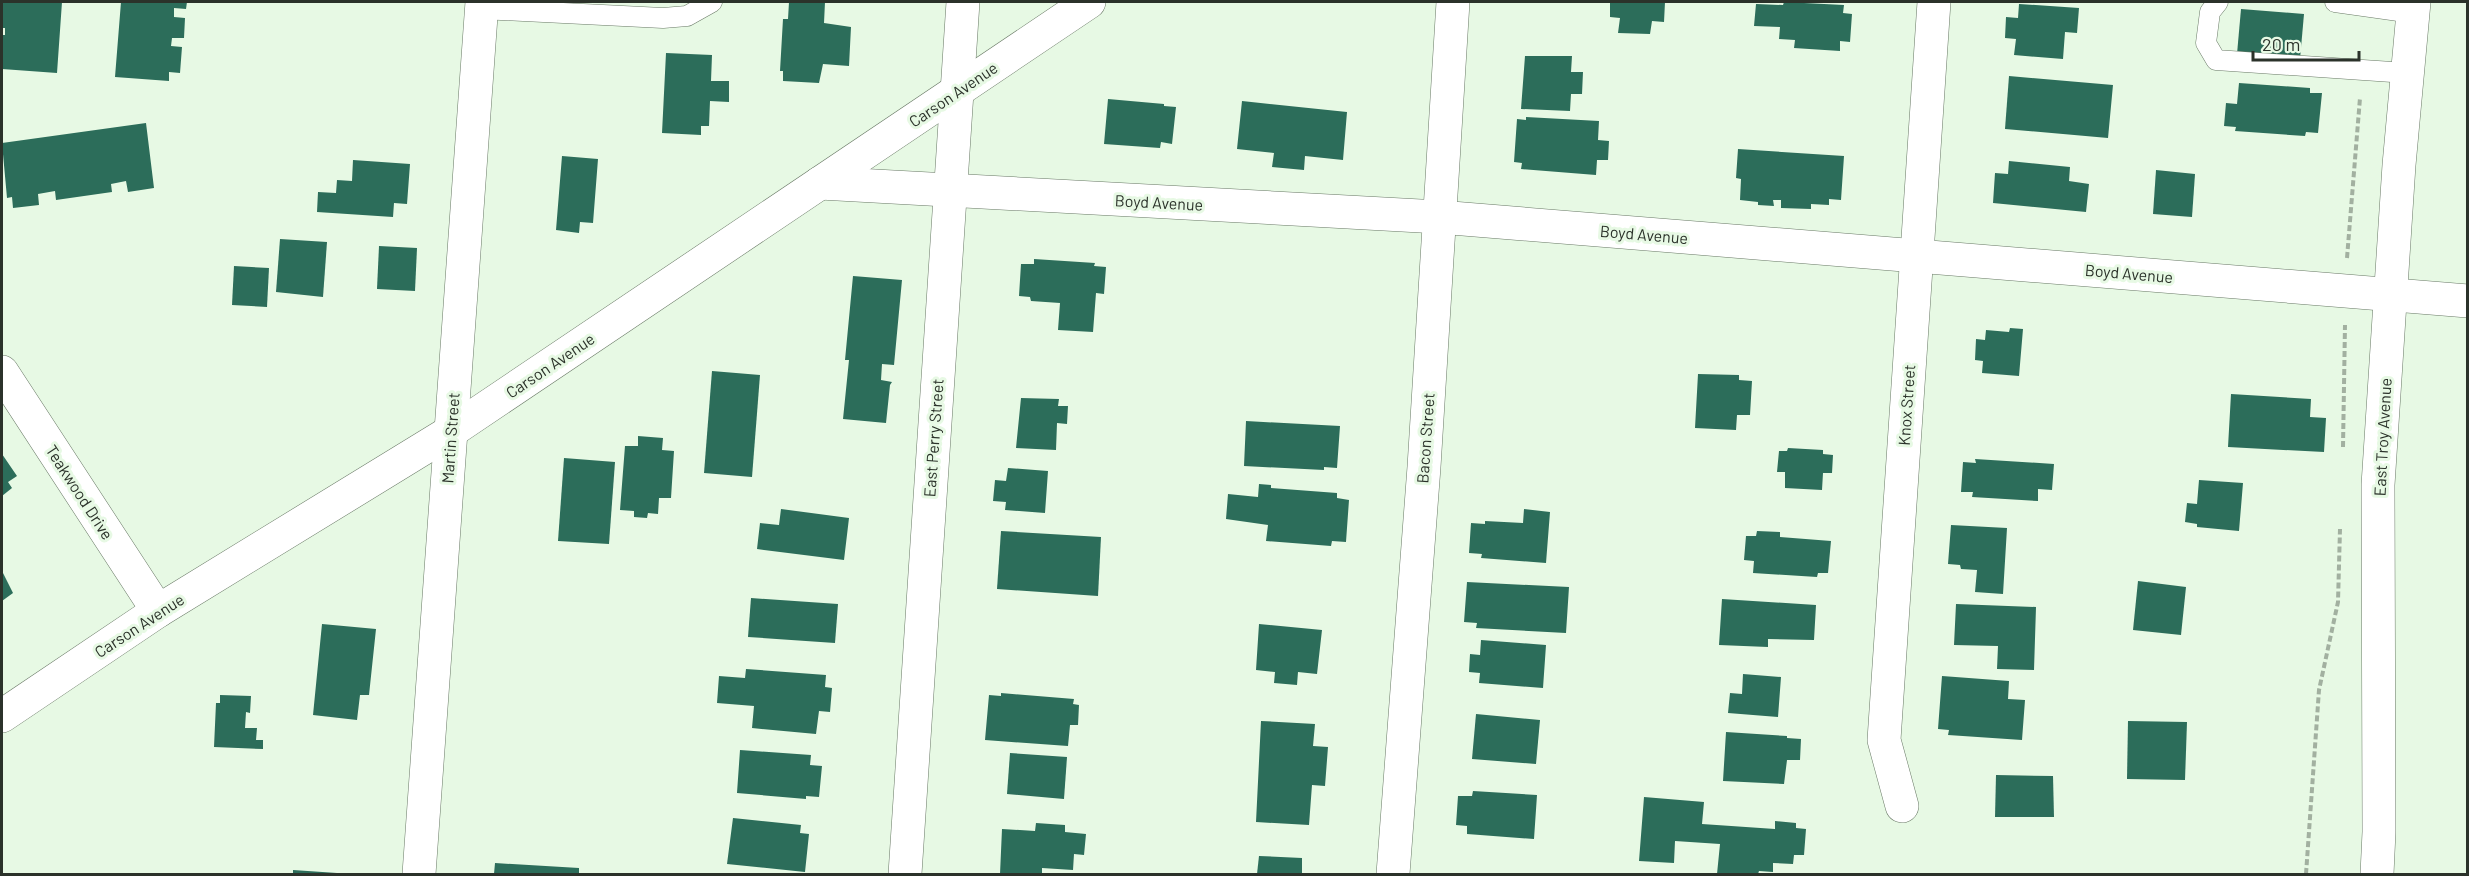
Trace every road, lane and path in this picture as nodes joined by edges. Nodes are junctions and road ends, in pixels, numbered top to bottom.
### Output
1 (712, 2) edge
2 (963, 2) edge
3 (1089, 2) edge
4 (1453, 2) edge
5 (1934, 2) edge
6 (2218, 2) edge
7 (2335, 2) edge
8 (482, 5) edge
9 (2413, 7) edge
10 (2362, 70) junction
11 (2407, 74) junction
12 (956, 92) junction
13 (820, 183) junction
14 (949, 191) junction
15 (1439, 218) junction
16 (1916, 256) junction
17 (2344, 291) junction
18 (2391, 295) junction
19 (2468, 301) edge
20 (2, 372) edge
21 (450, 432) junction
22 (2343, 451) dead end
23 (2341, 521) dead end
24 (159, 611) junction
25 (2, 716) edge
26 (1902, 806) dead end
27 (419, 874) edge
28 (904, 874) edge
29 (1393, 874) edge
30 (2306, 874) edge
31 (2377, 874) edge

1 - 8 lane
2 - 12 street, East Perry Street
3 - 12 street, Carson Avenue
4 - 15 street, Bacon Street
5 - 16 street, Knox Street
6 - 10 lane
7 - 9 lane
8 - 21 street, Martin Street
9 - 11 street, East Troy Avenue
10 - 11 lane
10 - 17 path
11 - 18 street, East Troy Avenue
12 - 13 street, Carson Avenue
12 - 14 street, East Perry Street
13 - 14 street, Boyd Avenue
13 - 21 street, Carson Avenue
14 - 15 street, Boyd Avenue
14 - 28 street, East Perry Street
15 - 16 street, Boyd Avenue
15 - 29 street, Bacon Street
16 - 17 street, Boyd Avenue
16 - 26 street, Knox Street
17 - 18 street, Boyd Avenue
17 - 22 path
18 - 19 street, Boyd Avenue
18 - 31 street, East Troy Avenue
20 - 24 street, Teakwood Drive
21 - 24 street, Carson Avenue
21 - 27 street, Martin Street
23 - 30 path
24 - 25 street, Carson Avenue

